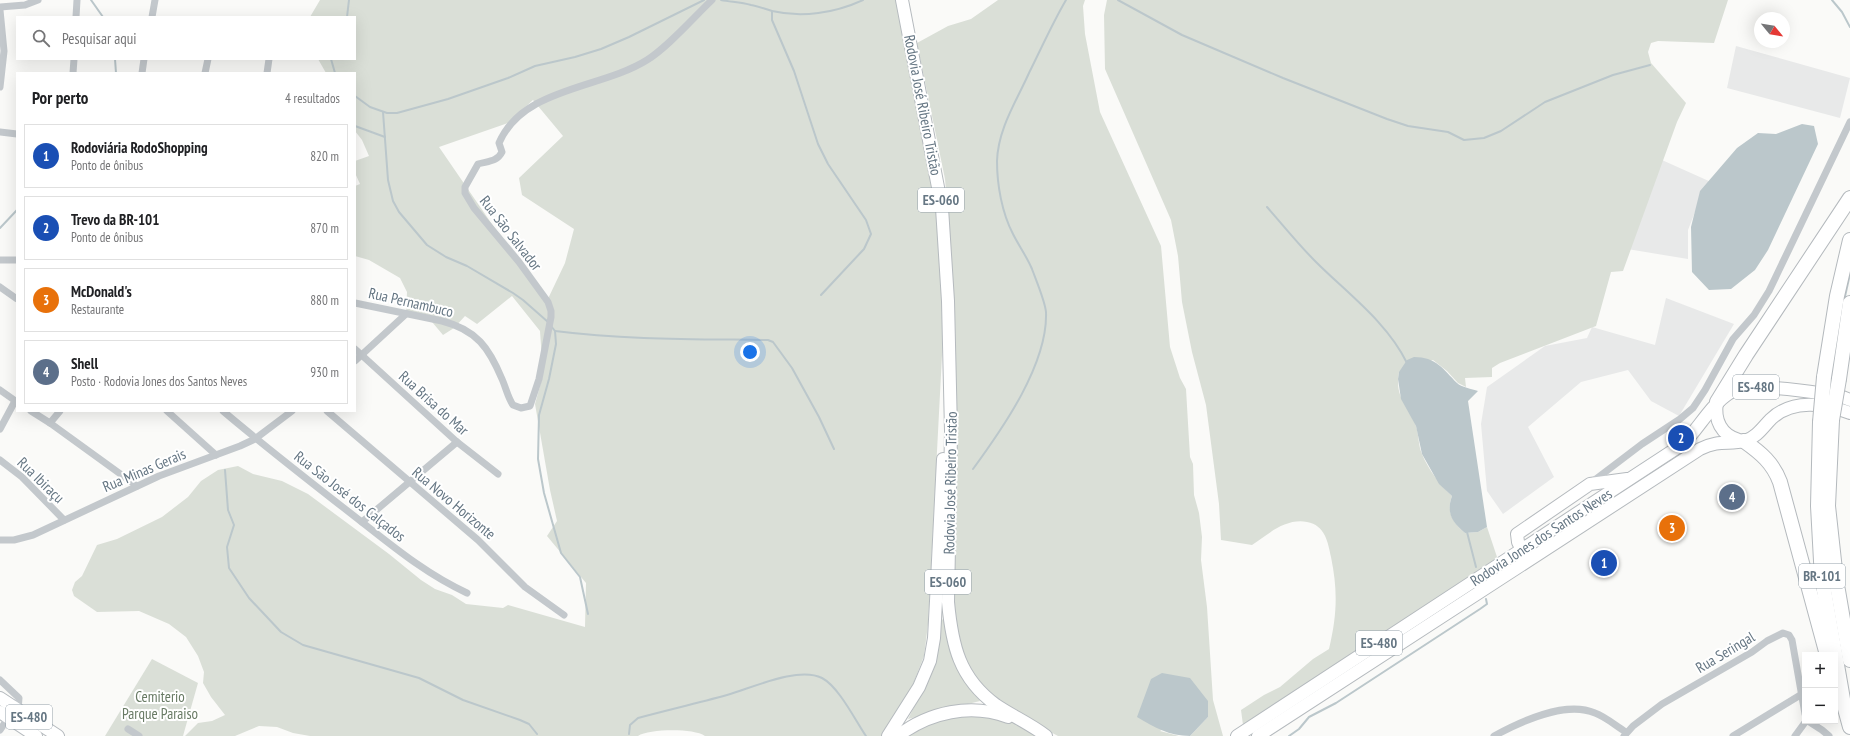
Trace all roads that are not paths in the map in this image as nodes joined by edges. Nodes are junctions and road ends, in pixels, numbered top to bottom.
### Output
1 (38, 0) edge
2 (77, 0) edge
3 (154, 0) edge
4 (712, 0) edge
5 (902, 0) edge
6 (0, 8) edge
7 (76, 16) edge
8 (152, 16) edge
9 (2, 51) edge
10 (74, 60) edge
11 (144, 60) edge
12 (208, 60) edge
13 (268, 60) edge
14 (73, 72) edge
15 (142, 72) edge
16 (205, 72) edge
17 (267, 72) edge
18 (0, 87) edge
19 (1850, 122) edge
20 (0, 132) edge
21 (16, 134) edge
22 (1850, 198) edge
23 (1850, 240) edge
24 (0, 260) edge
25 (16, 260) edge
26 (0, 287) edge
27 (16, 299) edge
28 (356, 303) edge
29 (1850, 303) edge
30 (406, 314) junction
31 (356, 350) edge
32 (362, 356) junction
33 (356, 360) edge
34 (0, 390) edge
35 (1850, 400) edge
36 (16, 402) edge
37 (1717, 402) junction
38 (951, 403) junction
39 (514, 405) joint
40 (33, 412) edge
41 (59, 412) edge
42 (168, 412) edge
43 (224, 412) edge
44 (291, 412) edge
45 (328, 412) edge
46 (1850, 413) edge
47 (1826, 421) junction
48 (50, 423) junction
49 (0, 429) edge
50 (255, 439) junction
51 (1744, 441) junction
52 (457, 442) junction
53 (216, 455) junction
54 (0, 460) edge
55 (498, 474) dead end
56 (1631, 479) junction
57 (409, 482) junction
58 (1590, 484) junction
59 (137, 486) junction
60 (64, 520) junction
61 (362, 522) junction
62 (0, 540) edge
63 (1524, 555) junction
64 (1836, 579) junction
65 (466, 593) dead end
66 (1850, 608) edge
67 (564, 615) dead end
68 (1826, 652) edge
69 (1850, 660) edge
70 (0, 680) edge
71 (1838, 688) edge
72 (1802, 694) joint
73 (0, 698) edge
74 (1844, 705) junction
75 (18, 710) junction
76 (4, 716) edge
77 (1805, 724) edge
78 (1812, 724) edge
79 (1850, 727) edge
80 (128, 729) dead end
81 (0, 730) edge
82 (1041, 732) edge
83 (1625, 734) edge
84 (36, 736) edge
85 (58, 736) edge
86 (138, 736) edge
87 (888, 736) edge
88 (898, 736) edge
89 (1237, 736) edge
90 (1258, 736) edge
91 (1494, 736) edge
92 (1733, 736) edge
93 (1795, 736) edge
94 (1829, 736) edge

1 - 6 street
2 - 7 street
3 - 8 street
4 - 39 street, Rua São Salvador
5 - 38 main road, Rodovia José Ribeiro Tristão / ES-060
6 - 9 street
9 - 18 street
10 - 14 street
11 - 15 street
12 - 16 street
13 - 17 street
19 - 58 street
20 - 21 street
22 - 37 highway
23 - 47 highway, BR-101, bridge
24 - 25 street
26 - 27 street
28 - 30 street, Rua Pernambuco
29 - 47 highway, BR-101, bridge
30 - 32 street
30 - 39 street, Rua Pernambuco
31 - 32 street, Rua Brisa do Mar
32 - 33 street
32 - 52 street, Rua Brisa do Mar
34 - 36 street
35 - 37 main road, Rodovia Jones dos Santos Neves / ES-480
36 - 49 street
37 - 51 main road
37 - 56 main road, Rodovia Jones dos Santos Neves / ES-480
38 - 82 main road, Rodovia José Ribeiro Tristão / ES-060
38 - 87 main road, Rodovia José Ribeiro Tristão / ES-060
40 - 48 street
41 - 48 street
42 - 53 street
43 - 50 street, Rua São José dos Calçados
44 - 50 street, Rua Minas Gerais
45 - 57 street, Rua Novo Horizonte
46 - 51 main road, ES-480
47 - 64 highway, BR-101
47 - 74 highway, BR-101
48 - 59 street
50 - 53 street, Rua Minas Gerais
50 - 61 street, Rua São José dos Calçados
51 - 63 main road, Rodovia Jones dos Santos Neves / ES-480
51 - 68 highway
52 - 55 street, Rua Brisa do Mar
52 - 57 street
53 - 59 street, Rua Minas Gerais
54 - 60 street, Rua Ibiraçu
56 - 58 main road
56 - 63 main road, Rodovia Jones dos Santos Neves / ES-480
57 - 61 street
57 - 67 street, Rua Novo Horizonte
58 - 63 main road
59 - 60 street, Rua Minas Gerais
60 - 62 street, Rua Minas Gerais
61 - 65 street, Rua São José dos Calçados
63 - 89 main road, Rodovia Jones dos Santos Neves / ES-480
63 - 90 main road, Rodovia Jones dos Santos Neves / ES-480
64 - 66 highway
64 - 69 highway, BR-101
70 - 75 street
71 - 74 highway
72 - 83 street, Rua Seringal
72 - 92 street
73 - 75 main road, ES-480
74 - 79 highway, BR-101
75 - 85 main road, ES-480
76 - 81 street
76 - 84 main road, ES-480
77 - 93 street
78 - 94 street
80 - 86 street
82 - 88 main road
83 - 91 street, Rua Seringal

